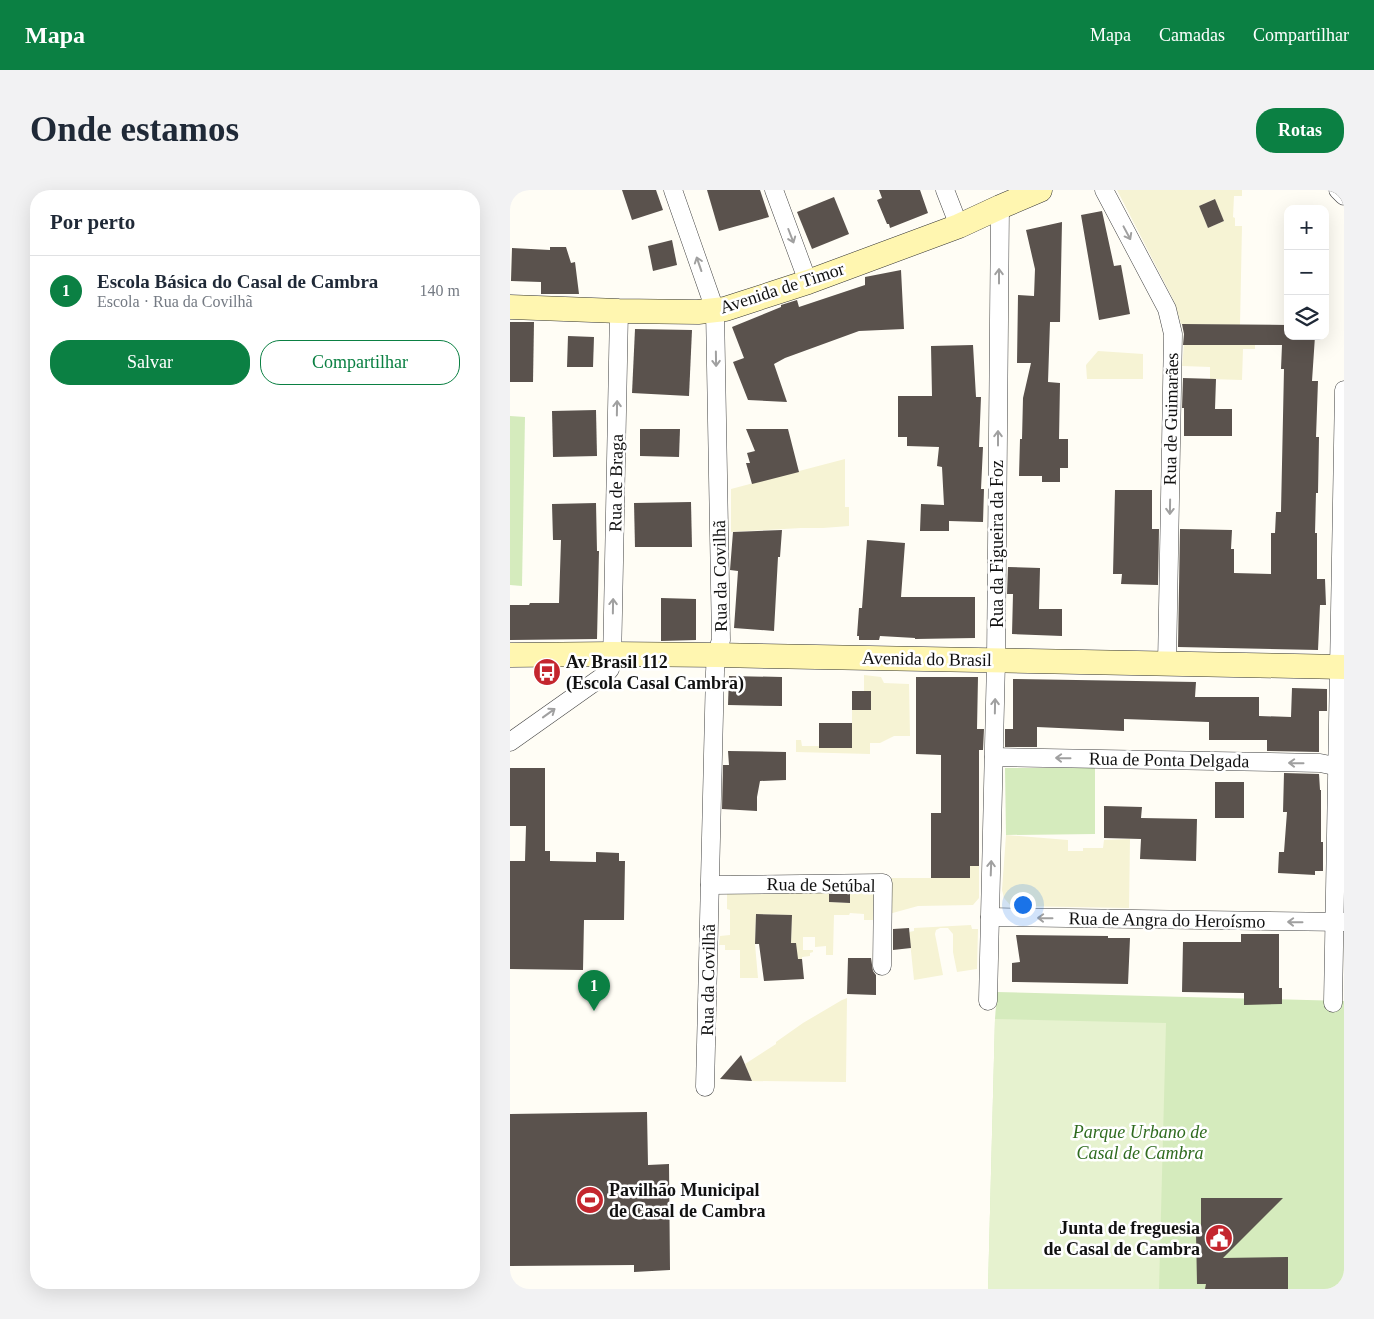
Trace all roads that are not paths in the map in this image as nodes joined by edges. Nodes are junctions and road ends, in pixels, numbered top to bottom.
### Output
1 (673, 190) edge
2 (774, 190) edge
3 (945, 190) edge
4 (1040, 190) edge
5 (1104, 190) edge
6 (1338, 190) edge
7 (1344, 196) edge
8 (1000, 207) junction
9 (959, 226) junction
10 (808, 282) junction
11 (510, 307) edge
12 (715, 310) junction
13 (619, 311) junction
14 (1344, 390) edge
15 (612, 654) junction
16 (510, 655) edge
17 (716, 655) junction
18 (996, 661) junction
19 (1167, 664) junction
20 (1342, 667) edge
21 (510, 742) edge
22 (994, 756) junction
23 (1341, 768) edge
24 (710, 885) junction
25 (990, 917) junction
26 (1339, 922) edge
27 (882, 966) dead end
28 (988, 1001) dead end
29 (1333, 1003) dead end
30 (705, 1088) dead end

12 -> 1 street, Rua da Covilhã
2 -> 10 street
3 - 9 street
4 - 8 street, Avenida de Timor
5 -> 19 street, Rua de Guimarães
6 - 7 street
8 - 9 street, Avenida de Timor
18 -> 8 street, Rua da Figueira da Foz
9 - 10 street, Avenida de Timor
10 - 12 street, Avenida de Timor
11 - 13 street, Avenida de Timor
12 - 13 street, Avenida de Timor
12 -> 17 street, Rua da Covilhã
15 -> 13 street, Rua de Braga
14 - 20 street
15 - 16 street, Avenida do Brasil
15 - 17 street, Avenida do Brasil
21 -> 15 street
17 - 18 street, Avenida do Brasil
17 - 24 street, Rua da Covilhã
18 - 19 street, Avenida do Brasil
22 -> 18 street, Rua da Figueira da Foz
19 - 20 street, Avenida do Brasil
20 - 23 street
23 -> 22 street, Rua de Ponta Delgada
25 -> 22 street, Rua da Figueira da Foz
23 - 26 street
24 - 27 street, Rua de Setúbal
24 - 30 street, Rua da Covilhã
26 -> 25 street, Rua de Angra do Heroísmo
25 - 28 street, Rua da Figueira da Foz
26 - 29 street

